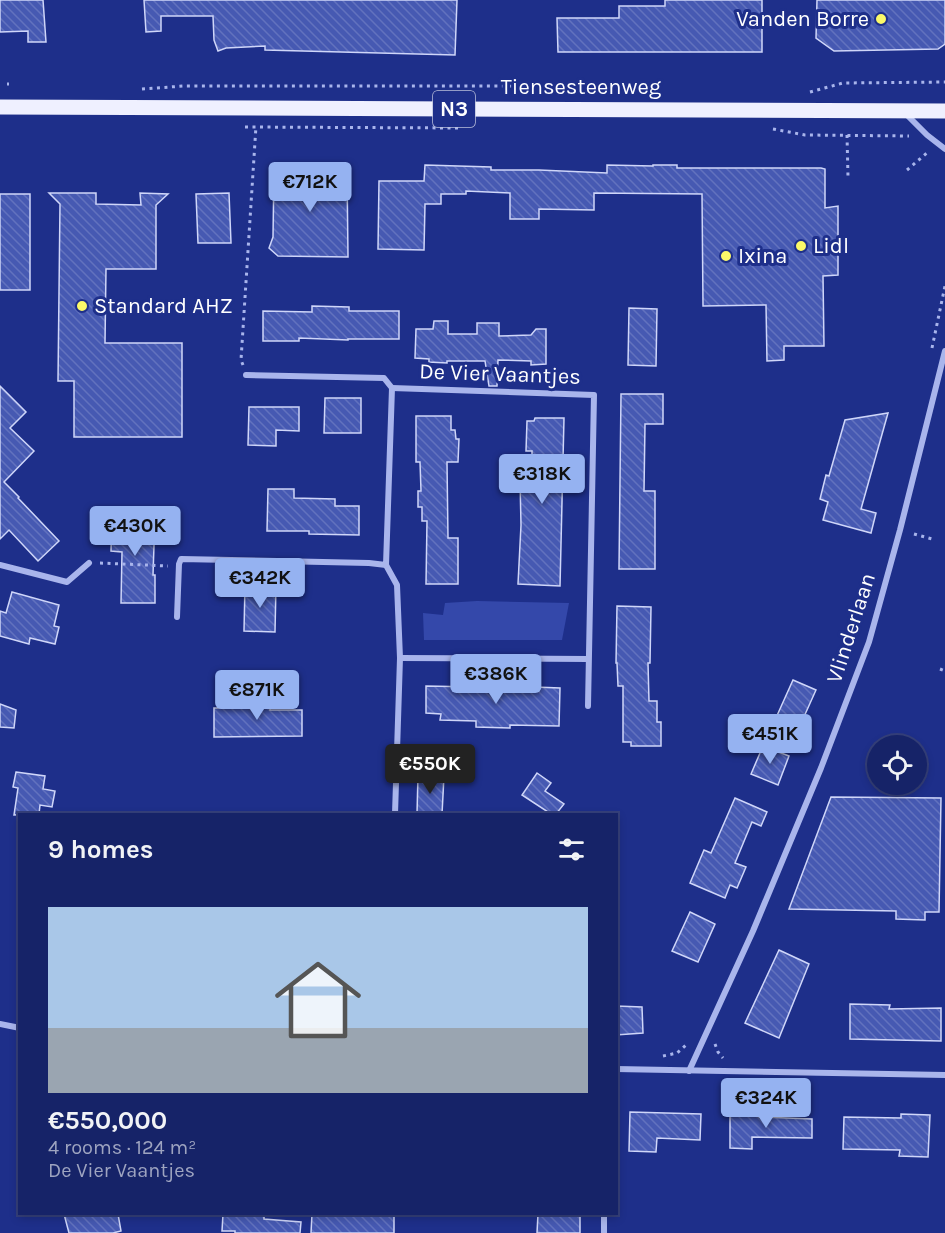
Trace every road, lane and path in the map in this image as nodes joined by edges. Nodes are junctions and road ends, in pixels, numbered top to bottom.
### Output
1 (945, 82) edge
2 (146, 89) dead end
3 (608, 92) dead end
4 (807, 93) dead end
5 (0, 107) edge
6 (258, 108) junction
7 (903, 111) junction
8 (945, 111) edge
9 (767, 128) dead end
10 (847, 135) junction
11 (912, 136) dead end
12 (945, 148) edge
13 (929, 151) dead end
14 (907, 170) dead end
15 (848, 177) dead end
16 (945, 286) edge
17 (933, 342) dead end
18 (945, 351) edge
19 (246, 375) joint
20 (393, 388) junction
21 (914, 534) dead end
22 (932, 539) dead end
23 (89, 563) joint
24 (0, 565) edge
25 (386, 565) junction
26 (173, 566) dead end
27 (862, 615) dead end
28 (177, 617) dead end
29 (849, 655) dead end
30 (400, 658) junction
31 (588, 659) junction
32 (940, 669) dead end
33 (945, 671) edge
34 (588, 706) dead end
35 (395, 813) edge
36 (0, 1024) edge
37 (18, 1028) edge
38 (688, 1043) dead end
39 (660, 1056) dead end
40 (618, 1069) edge
41 (689, 1071) junction
42 (945, 1075) edge
43 (604, 1215) edge
44 (604, 1233) edge

1 - 4 path
2 - 3 path
5 - 6 main road, Tiensesteenweg / N3
6 - 7 main road, Tiensesteenweg / N3
6 - 19 path
7 - 8 main road, Tiensesteenweg / N3
7 - 12 street
9 - 10 path
10 - 11 path
10 - 15 path
13 - 14 path
16 - 17 path
18 - 41 street, Vlinderlaan
19 - 20 street, De Vier Vaantjes
20 - 25 street, De Vier Vaantjes
20 - 31 street, De Vier Vaantjes
21 - 22 path
23 - 24 street
23 - 26 path
25 - 28 street
25 - 30 street, De Vier Vaantjes
27 - 29 path
30 - 31 street
30 - 35 street, De Vier Vaantjes
31 - 34 street, De Vier Vaantjes
32 - 33 path
36 - 37 street
38 - 39 path
40 - 41 street
41 - 42 street
43 - 44 street

